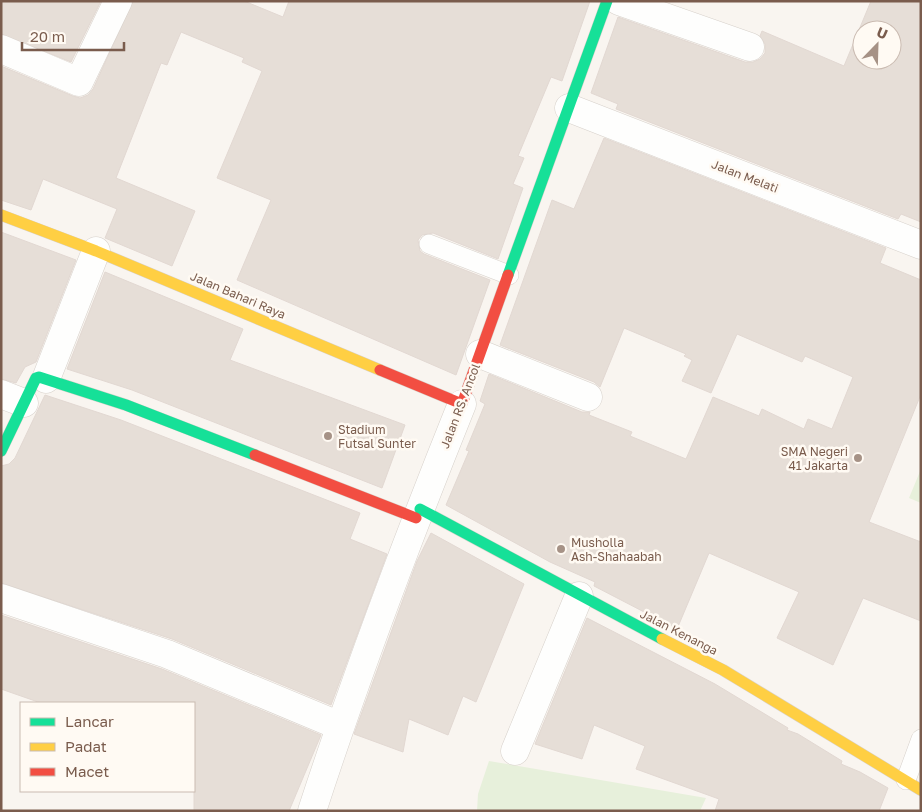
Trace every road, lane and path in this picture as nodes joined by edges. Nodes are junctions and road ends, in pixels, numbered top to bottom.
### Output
1 (118, 1) edge
2 (607, 1) edge
3 (619, 1) edge
4 (750, 47) dead end
5 (1, 49) edge
6 (569, 108) junction
7 (1, 215) edge
8 (429, 244) dead end
9 (921, 245) edge
10 (96, 251) junction
11 (509, 275) junction
12 (480, 354) junction
13 (46, 379) junction
14 (588, 397) dead end
15 (13, 399) edge
16 (462, 404) junction
17 (1, 451) edge
18 (418, 514) junction
19 (579, 596) junction
20 (1, 598) edge
21 (340, 726) junction
22 (921, 739) edge
23 (515, 751) dead end
24 (913, 785) edge
25 (312, 811) edge

1 - 5 street
2 - 6 street, Jalan RS. Ancol
3 - 4 street
6 - 9 street, Jalan Melati
6 - 11 street, Jalan RS. Ancol
7 - 10 street, Jalan Bahari Raya
8 - 11 lane
10 - 13 street
10 - 16 street, Jalan Bahari Raya
11 - 12 street, Jalan RS. Ancol
12 - 14 street
12 - 16 street, Jalan RS. Ancol
13 - 15 street
13 - 18 street, Jalan Kenanga
15 - 17 street
16 - 18 street, Jalan RS. Ancol
18 - 19 street, Jalan Kenanga
18 - 21 street, Jalan RS. Ancol
19 - 23 street
19 - 24 street, Jalan Kenanga
20 - 21 street
21 - 25 street, Jalan RS. Ancol
22 - 24 lane

